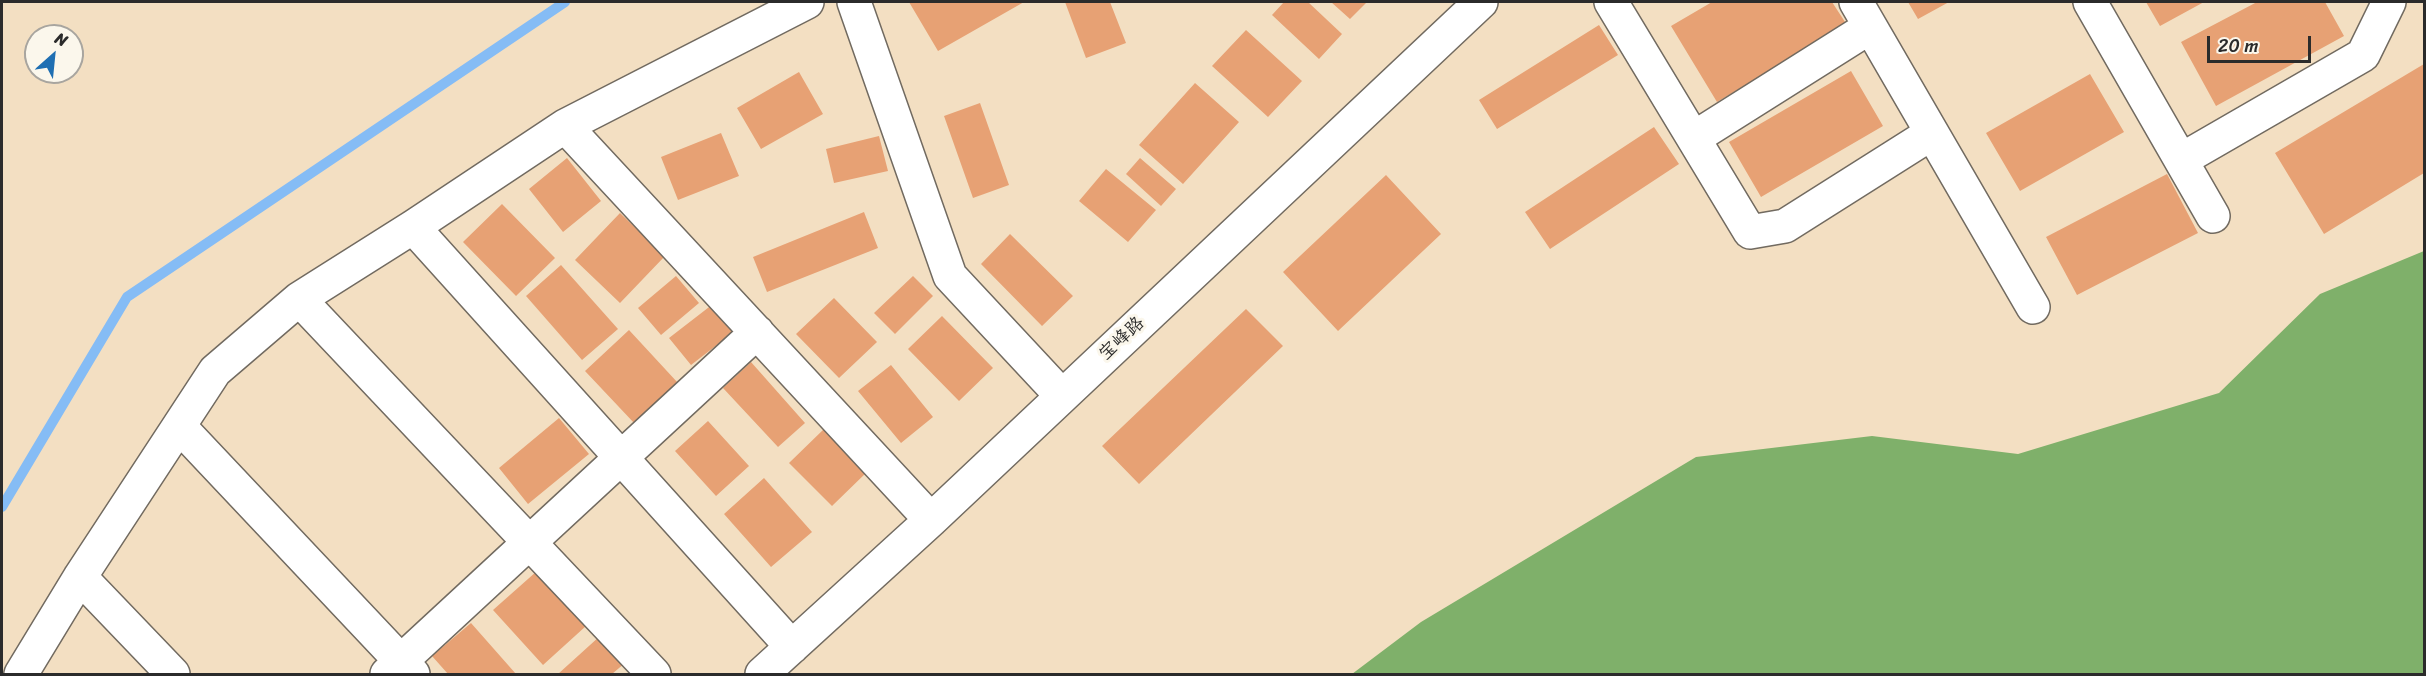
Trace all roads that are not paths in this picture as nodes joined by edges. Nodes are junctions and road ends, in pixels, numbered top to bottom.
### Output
1 (807, 2) edge
2 (854, 2) edge
3 (1481, 2) edge
4 (1611, 2) edge
5 (2090, 2) edge
6 (2389, 2) edge
7 (1863, 14) edge
8 (566, 126) junction
9 (1932, 133) junction
10 (1694, 138) junction
11 (2181, 160) junction
12 (2213, 216) dead end
13 (413, 227) junction
14 (299, 299) junction
15 (2033, 308) dead end
16 (756, 332) junction
17 (1062, 396) junction
18 (179, 426) junction
19 (621, 458) junction
20 (931, 520) junction
21 (530, 543) junction
22 (80, 577) junction
23 (792, 646) junction
24 (400, 670) edge
25 (21, 675) edge
26 (173, 675) edge
27 (654, 675) edge
28 (762, 675) edge

1 - 8 street
2 - 17 street
3 - 17 street, 宝峰路
4 - 10 street
5 - 11 street
6 - 11 street
7 - 9 street
7 - 10 street
8 - 13 street
8 - 16 street
9 - 10 street
9 - 15 street
11 - 12 street
13 - 14 street
13 - 19 street
14 - 18 street
14 - 21 street
16 - 19 street
16 - 20 street
17 - 20 street, 宝峰路
18 - 22 street
18 - 24 street
19 - 21 street
19 - 23 street
20 - 23 street, 宝峰路
21 - 24 street
21 - 27 street
22 - 25 street
22 - 26 street
23 - 28 street, 宝峰路

